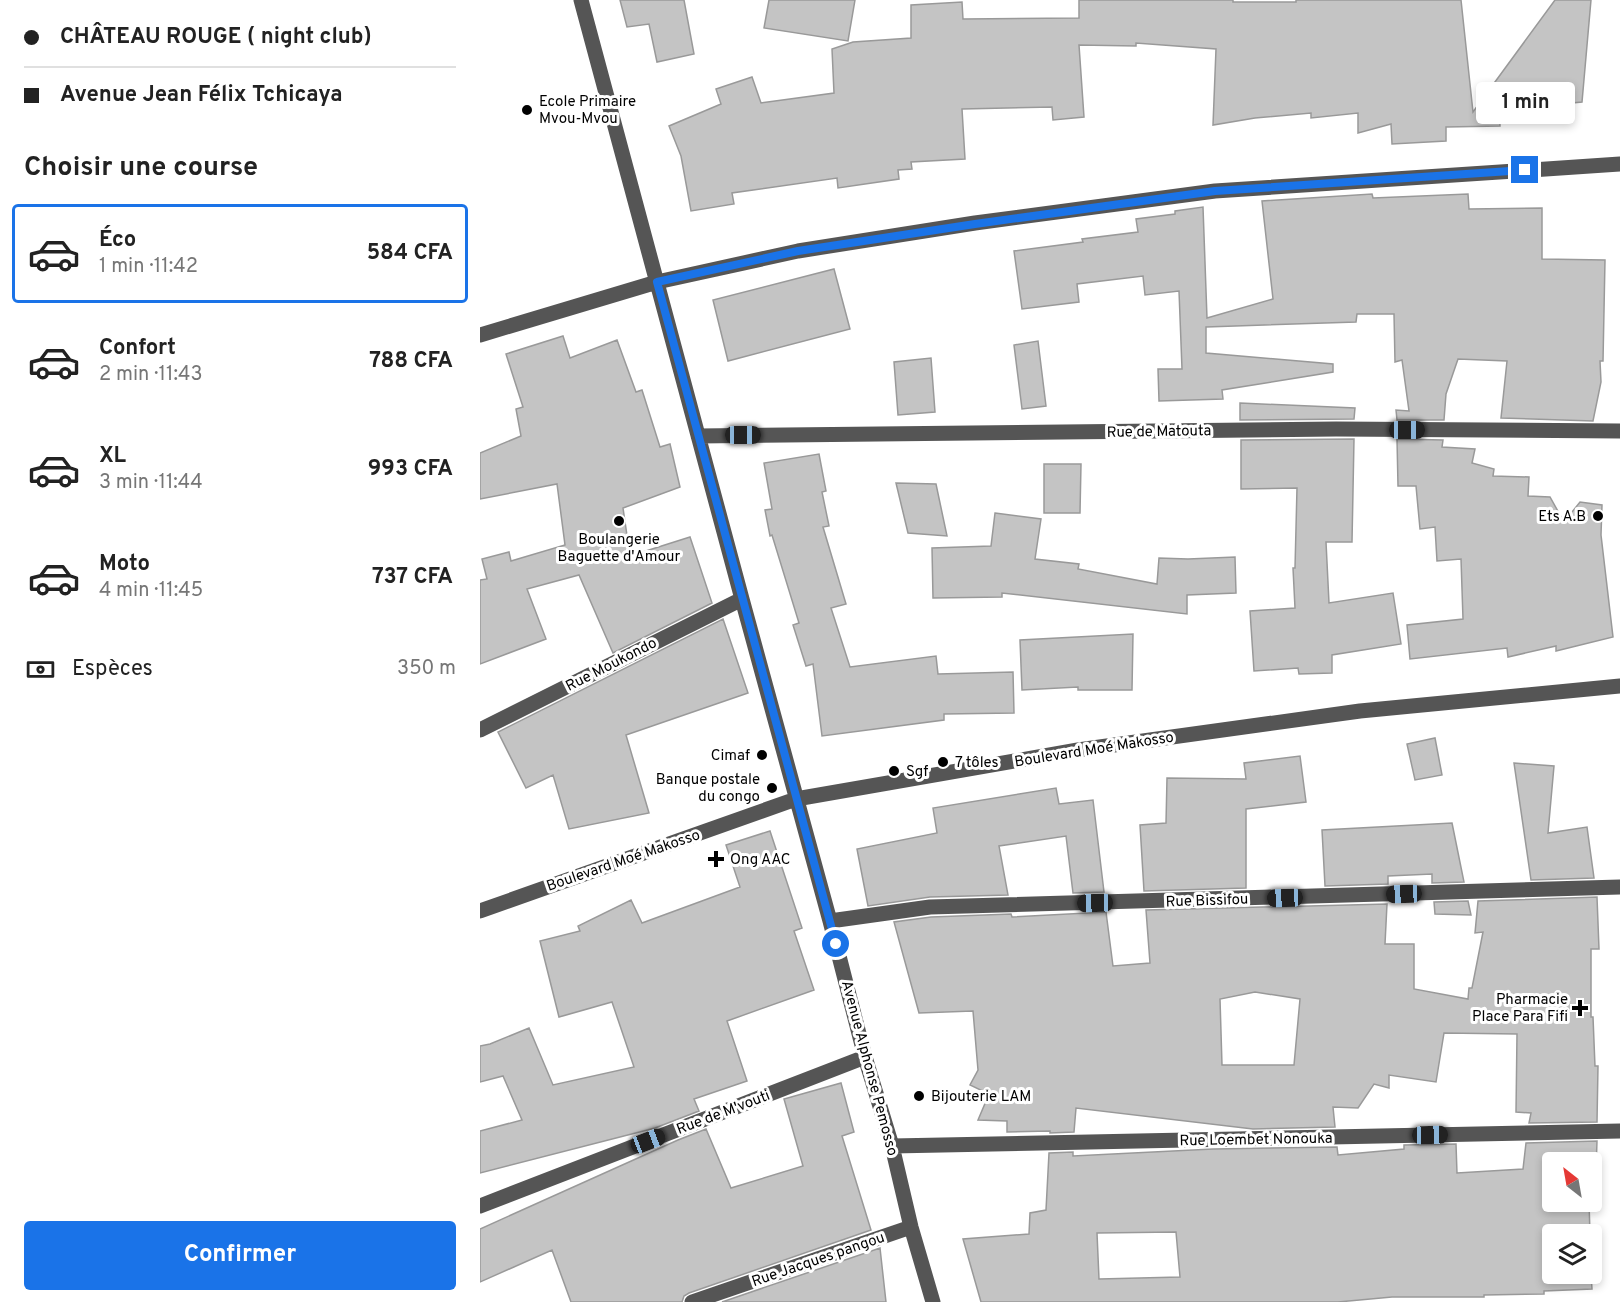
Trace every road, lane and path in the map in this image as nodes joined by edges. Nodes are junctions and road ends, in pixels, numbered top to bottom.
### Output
1 (581, 0) edge
2 (1620, 164) edge
3 (657, 282) junction
4 (480, 334) edge
5 (1620, 431) edge
6 (698, 436) junction
7 (742, 599) junction
8 (1620, 686) edge
9 (480, 730) edge
10 (796, 799) junction
11 (1620, 887) edge
12 (480, 911) edge
13 (830, 921) junction
14 (865, 1057) junction
15 (1620, 1131) edge
16 (892, 1146) junction
17 (480, 1206) edge
18 (911, 1227) junction
19 (692, 1302) edge
20 (933, 1302) edge

1 - 3 street, Avenue Alphonse Pemosso
2 - 3 street
3 - 4 street
3 - 6 street, Avenue Alphonse Pemosso
5 - 6 street, Rue de Matouta
6 - 7 street, Avenue Alphonse Pemosso
7 - 9 street, Rue Moukondo
7 - 10 street, Avenue Alphonse Pemosso
8 - 10 street, Boulevard Moé Makosso
10 - 12 street, Boulevard Moé Makosso
10 - 13 street, Avenue Alphonse Pemosso
11 - 13 street, Rue Bissifou
13 - 14 street, Avenue Alphonse Pemosso
14 - 16 street, Avenue Alphonse Pemosso
14 - 17 street, Rue de M'vouti
15 - 16 street, Rue Loembet Nonouka
16 - 18 street, Avenue Alphonse Pemosso
18 - 19 street, Rue Jacques pangou
18 - 20 street, Avenue Alphonse Pemosso

